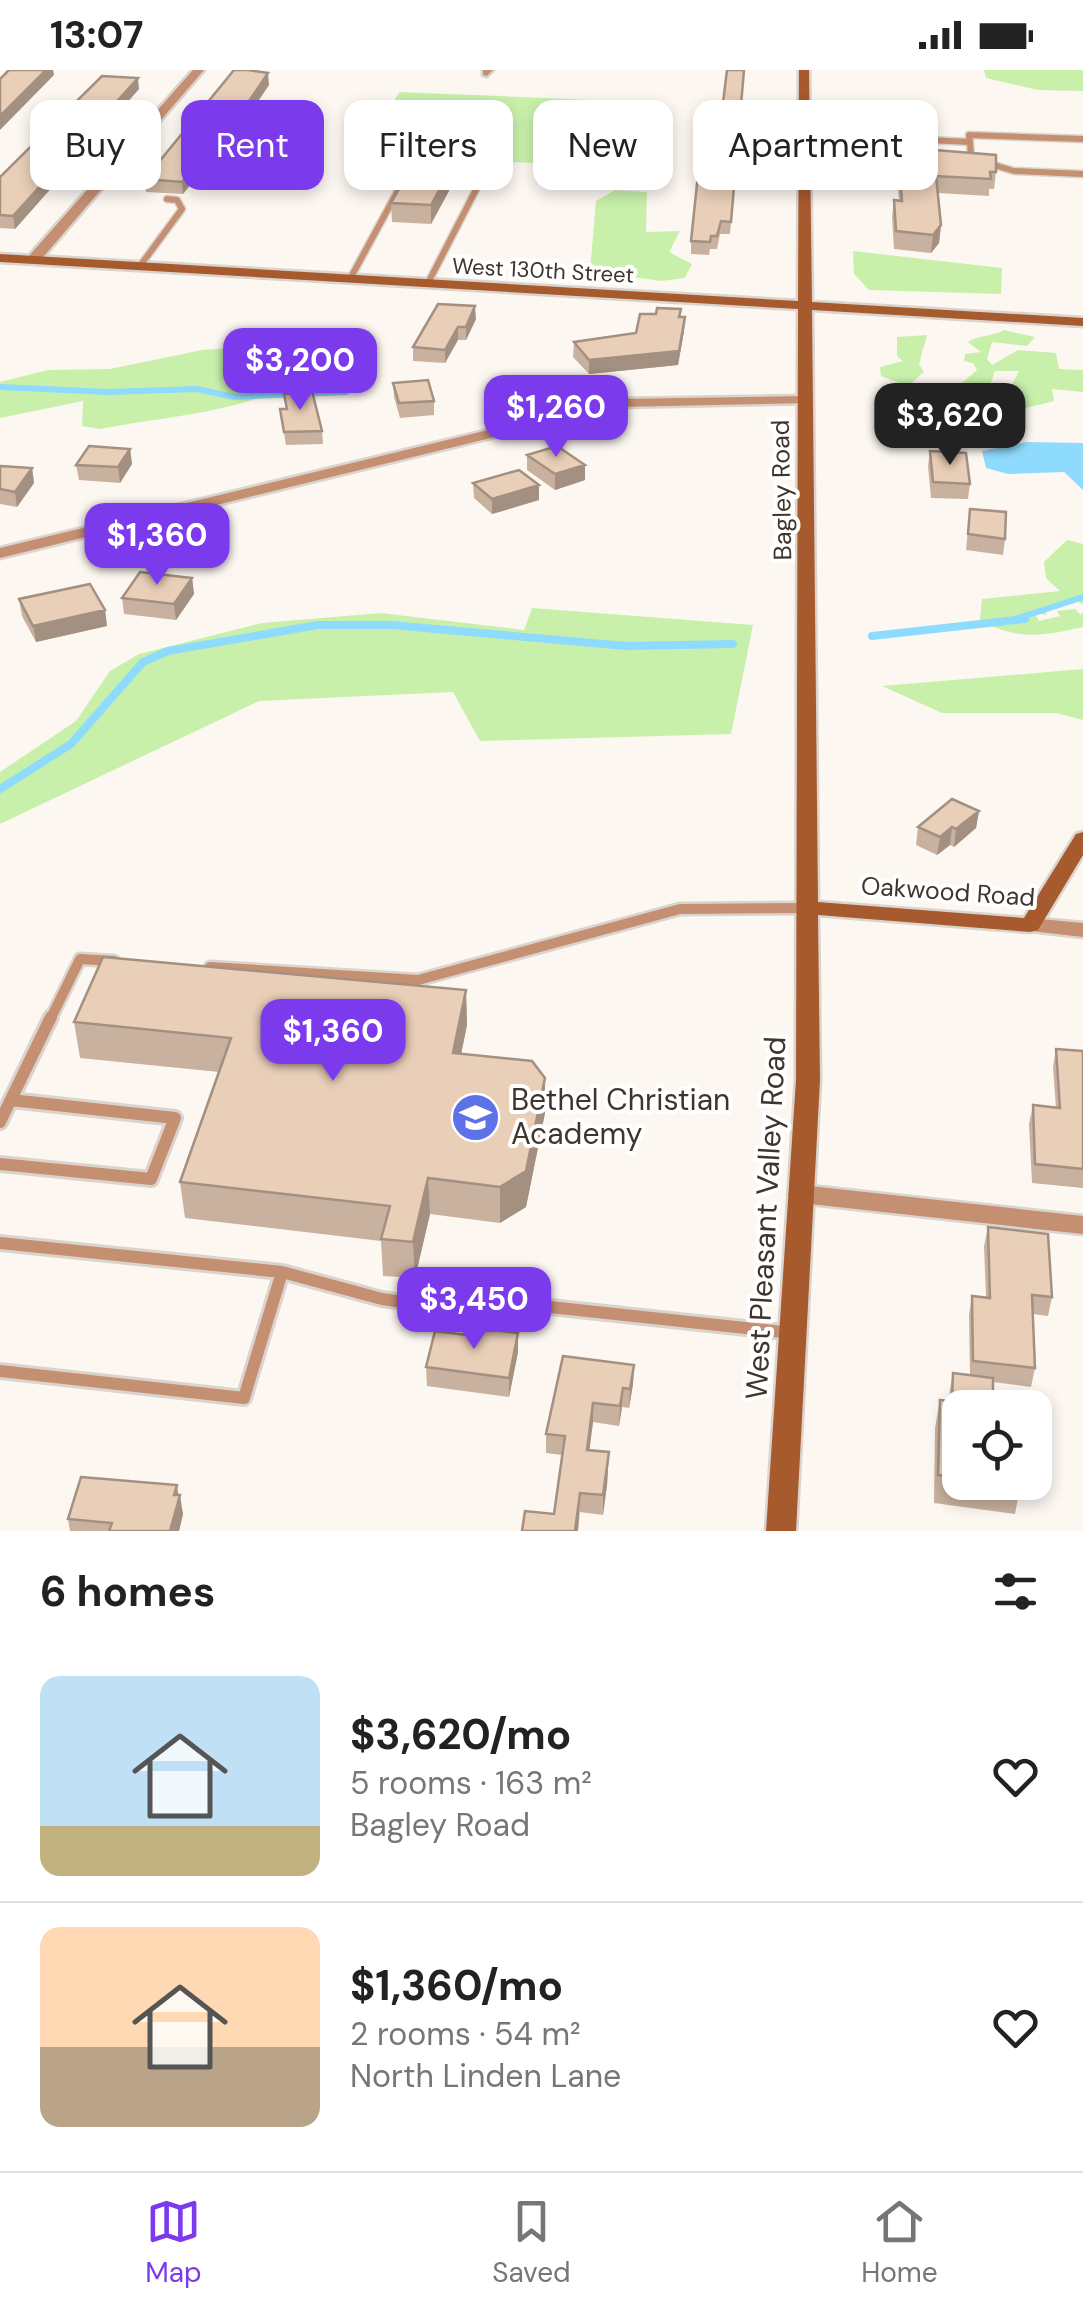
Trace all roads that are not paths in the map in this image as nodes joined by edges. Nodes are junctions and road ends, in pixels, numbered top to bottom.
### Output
1 (199, 70) edge
2 (804, 70) edge
3 (804, 100) edge
4 (938, 140) edge
5 (1083, 140) edge
6 (970, 142) junction
7 (1083, 174) edge
8 (805, 190) edge
9 (167, 198) dead end
10 (0, 258) edge
11 (32, 260) junction
12 (140, 266) junction
13 (350, 279) junction
14 (428, 284) junction
15 (806, 306) junction
16 (1083, 322) edge
17 (804, 400) junction
18 (0, 553) edge
19 (1083, 838) edge
20 (809, 908) junction
21 (1030, 925) junction
22 (1083, 930) edge
23 (120, 961) edge
24 (200, 966) edge
25 (10, 1100) junction
26 (0, 1122) edge
27 (0, 1164) edge
28 (801, 1194) junction
29 (1083, 1224) edge
30 (0, 1243) edge
31 (282, 1272) junction
32 (793, 1334) junction
33 (0, 1371) edge
34 (781, 1531) edge

1 - 11 street
2 - 3 main road, Bagley Road
4 - 6 lane
5 - 6 lane
6 - 7 lane
8 - 15 main road, Bagley Road
9 - 12 lane
10 - 11 main road, West 130th Street
11 - 12 main road, West 130th Street
12 - 13 main road, West 130th Street
13 - 14 main road, West 130th Street
13 - 14 lane
14 - 15 main road, West 130th Street
15 - 16 main road, West 130th Street
15 - 17 main road, Bagley Road
17 - 18 street
17 - 20 main road, Bagley Road
19 - 21 main road
20 - 21 main road, Oakwood Road
20 - 24 lane
20 - 28 main road, West Pleasant Valley Road
21 - 22 street, Oakwood Road
23 - 25 lane
25 - 26 lane
25 - 27 lane
28 - 29 street
28 - 32 main road, West Pleasant Valley Road
30 - 31 lane
31 - 32 lane
31 - 33 lane
32 - 34 main road, West Pleasant Valley Road

